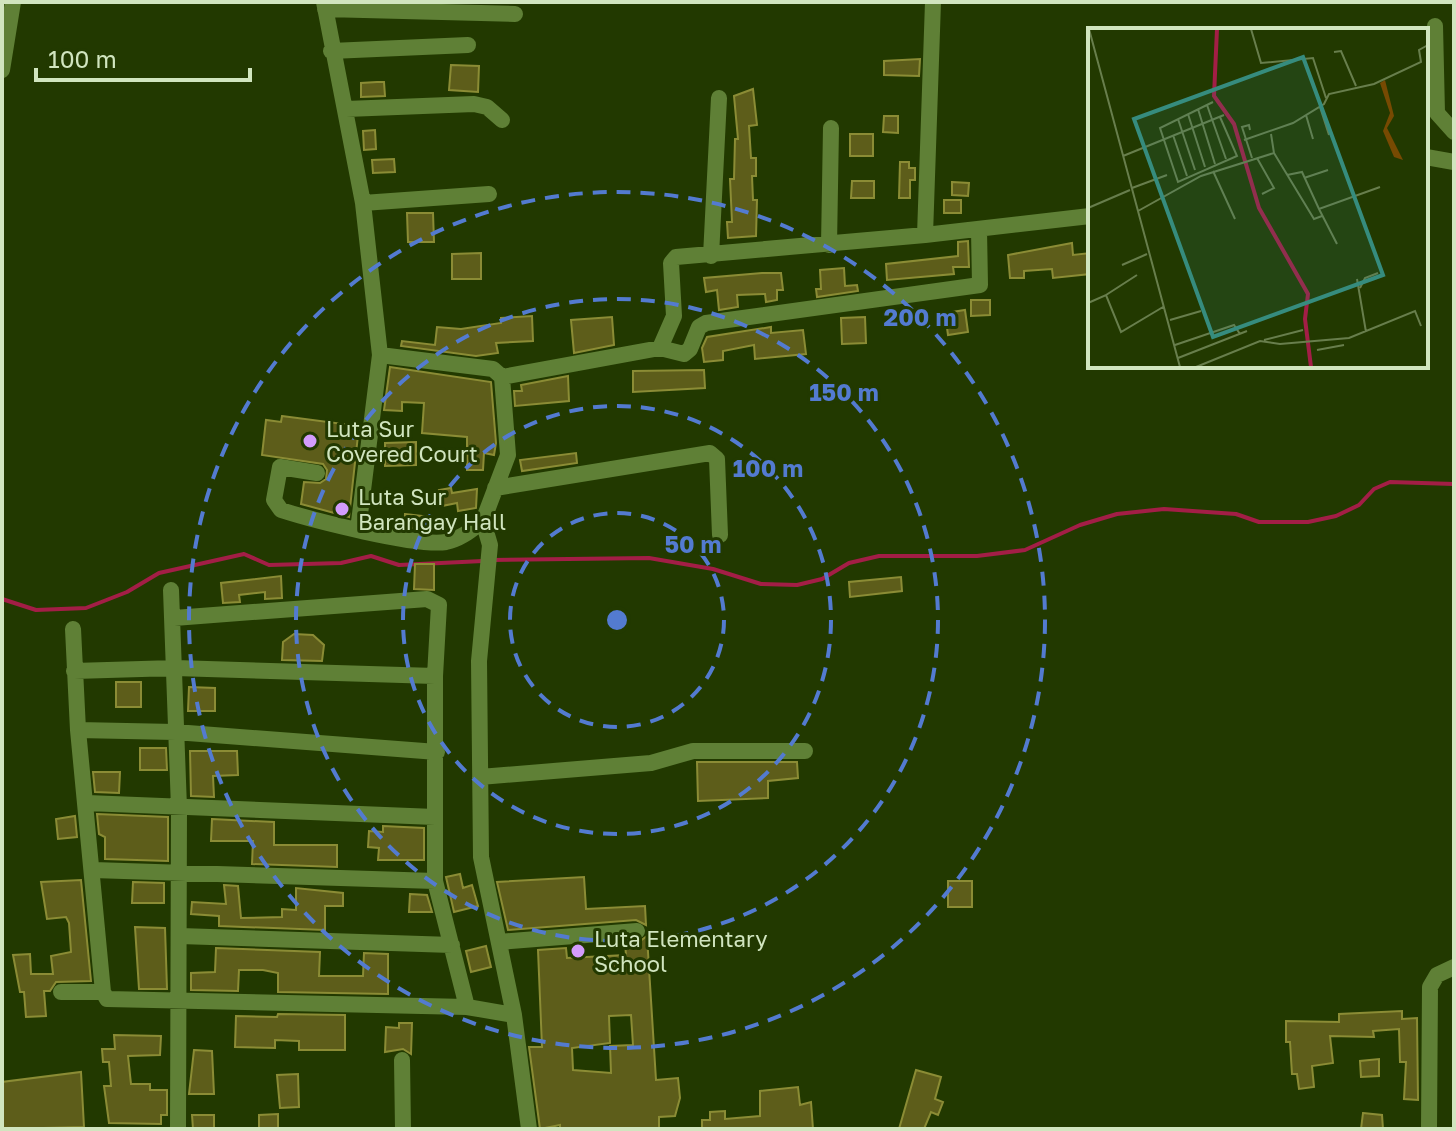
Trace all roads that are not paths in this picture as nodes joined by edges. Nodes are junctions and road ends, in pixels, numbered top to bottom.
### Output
1 (13, 2) edge
2 (933, 2) edge
3 (325, 6) edge
4 (515, 14) dead end
5 (1435, 26) dead end
6 (468, 45) dead end
7 (331, 51) junction
8 (2, 70) edge
9 (719, 98) dead end
10 (346, 109) junction
11 (502, 120) dead end
12 (831, 128) dead end
13 (1454, 132) edge
14 (1428, 157) edge
15 (1454, 162) edge
16 (489, 194) dead end
17 (363, 203) junction
18 (1088, 216) edge
19 (979, 230) junction
20 (925, 235) junction
21 (829, 245) junction
22 (711, 256) junction
23 (660, 348) junction
24 (380, 355) junction
25 (502, 377) junction
26 (317, 473) dead end
27 (495, 488) junction
28 (483, 521) junction
29 (358, 530) junction
30 (720, 535) dead end
31 (171, 590) dead end
32 (174, 618) junction
33 (73, 629) dead end
34 (175, 668) junction
35 (74, 671) junction
36 (435, 676) junction
37 (78, 730) junction
38 (175, 732) junction
39 (805, 751) dead end
40 (437, 752) junction
41 (480, 777) junction
42 (87, 803) junction
43 (179, 808) junction
44 (435, 817) junction
45 (93, 870) junction
46 (179, 875) junction
47 (435, 881) junction
48 (637, 931) dead end
49 (180, 936) junction
50 (499, 942) junction
51 (452, 945) junction
52 (1454, 967) edge
53 (61, 992) dead end
54 (103, 992) junction
55 (178, 1000) junction
56 (467, 1007) junction
57 (514, 1015) junction
58 (402, 1060) dead end
59 (178, 1129) edge
60 (403, 1129) edge
61 (529, 1129) edge
62 (1429, 1129) edge

1 - 8 street
2 - 20 street
3 - 4 street
3 - 7 street
5 - 13 street
6 - 7 street
7 - 10 street
9 - 22 street
10 - 11 street
10 - 17 street
12 - 21 street
14 - 15 street
16 - 17 street
17 - 24 street
18 - 19 street
19 - 20 street
19 - 23 street
20 - 21 street
21 - 22 street
22 - 23 street
23 - 25 street
24 - 25 street
24 - 29 street
25 - 27 street
26 - 29 street
27 - 28 street
27 - 30 street
28 - 29 street
28 - 41 street
31 - 32 street
32 - 34 street
32 - 36 street
33 - 35 street
34 - 35 street
34 - 36 street
34 - 38 street
35 - 37 street
36 - 40 street
37 - 38 street
37 - 42 street
38 - 40 street
38 - 43 street
39 - 41 street
40 - 44 street
41 - 50 street
42 - 43 street
42 - 45 street
43 - 44 street
43 - 46 street
44 - 47 street
45 - 46 street
45 - 54 street
46 - 47 street
46 - 49 street
47 - 51 street
48 - 50 street
49 - 51 street
49 - 55 street
50 - 57 street
51 - 56 street
52 - 62 street
53 - 54 street
54 - 55 street
55 - 56 street
55 - 59 street
56 - 57 street
57 - 61 street
58 - 60 street

